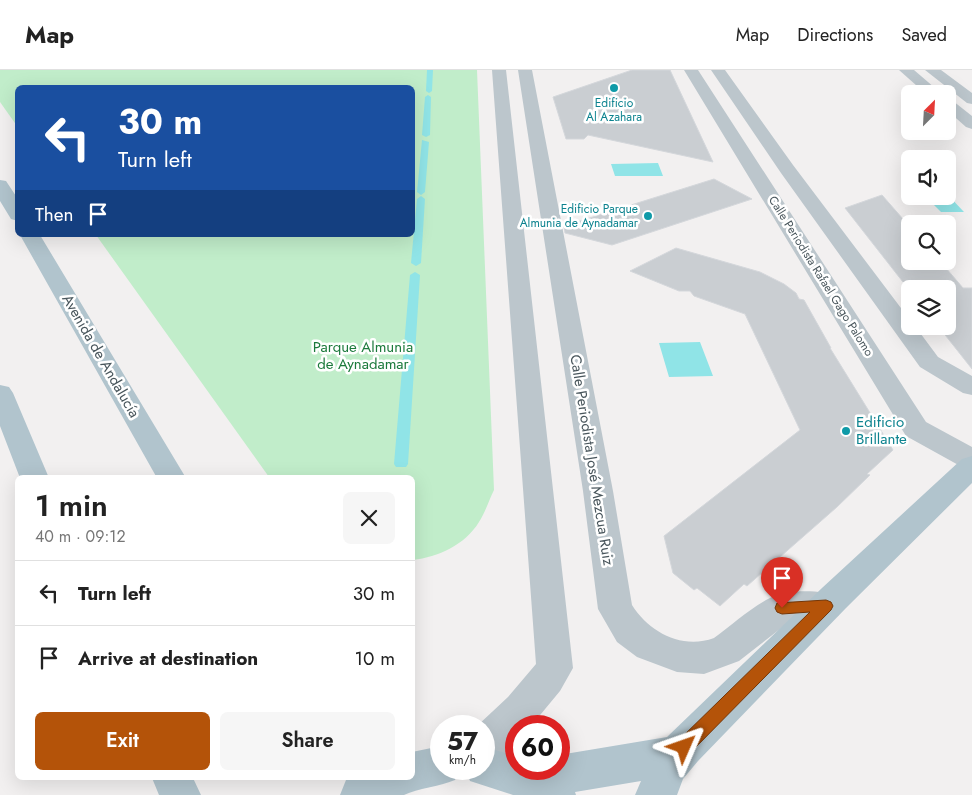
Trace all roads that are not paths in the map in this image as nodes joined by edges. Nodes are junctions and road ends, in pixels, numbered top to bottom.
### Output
1 (498, 70) edge
2 (525, 70) edge
3 (691, 70) edge
4 (718, 70) edge
5 (906, 70) edge
6 (932, 70) edge
7 (924, 85) edge
8 (972, 100) edge
9 (956, 111) edge
10 (972, 124) edge
11 (0, 185) edge
12 (15, 210) edge
13 (31, 237) edge
14 (972, 388) edge
15 (0, 393) edge
16 (972, 460) edge
17 (972, 466) edge
18 (34, 475) edge
19 (170, 475) edge
20 (826, 606) junction
21 (495, 736) edge
22 (676, 755) junction
23 (430, 768) edge
24 (495, 768) edge
25 (415, 771) edge
26 (173, 780) edge
27 (391, 780) edge
28 (542, 787) edge
29 (180, 795) edge
30 (361, 795) edge
31 (656, 795) edge

1 - 21 street
2 - 20 street, Calle Periodista José Mezcua Ruiz
3 - 16 street, Calle Periodista Rafael Gago Palomo
4 - 14 street, Calle Periodista Rafael Gago Palomo
5 - 7 street
6 - 8 street
9 - 10 street
11 - 12 main road
13 - 19 main road, Avenida de Andalucía
15 - 18 main road
17 - 20 main road
20 - 22 main road
22 - 28 main road
22 - 31 main road
23 - 25 main road
24 - 28 main road
26 - 29 main road
27 - 30 main road

